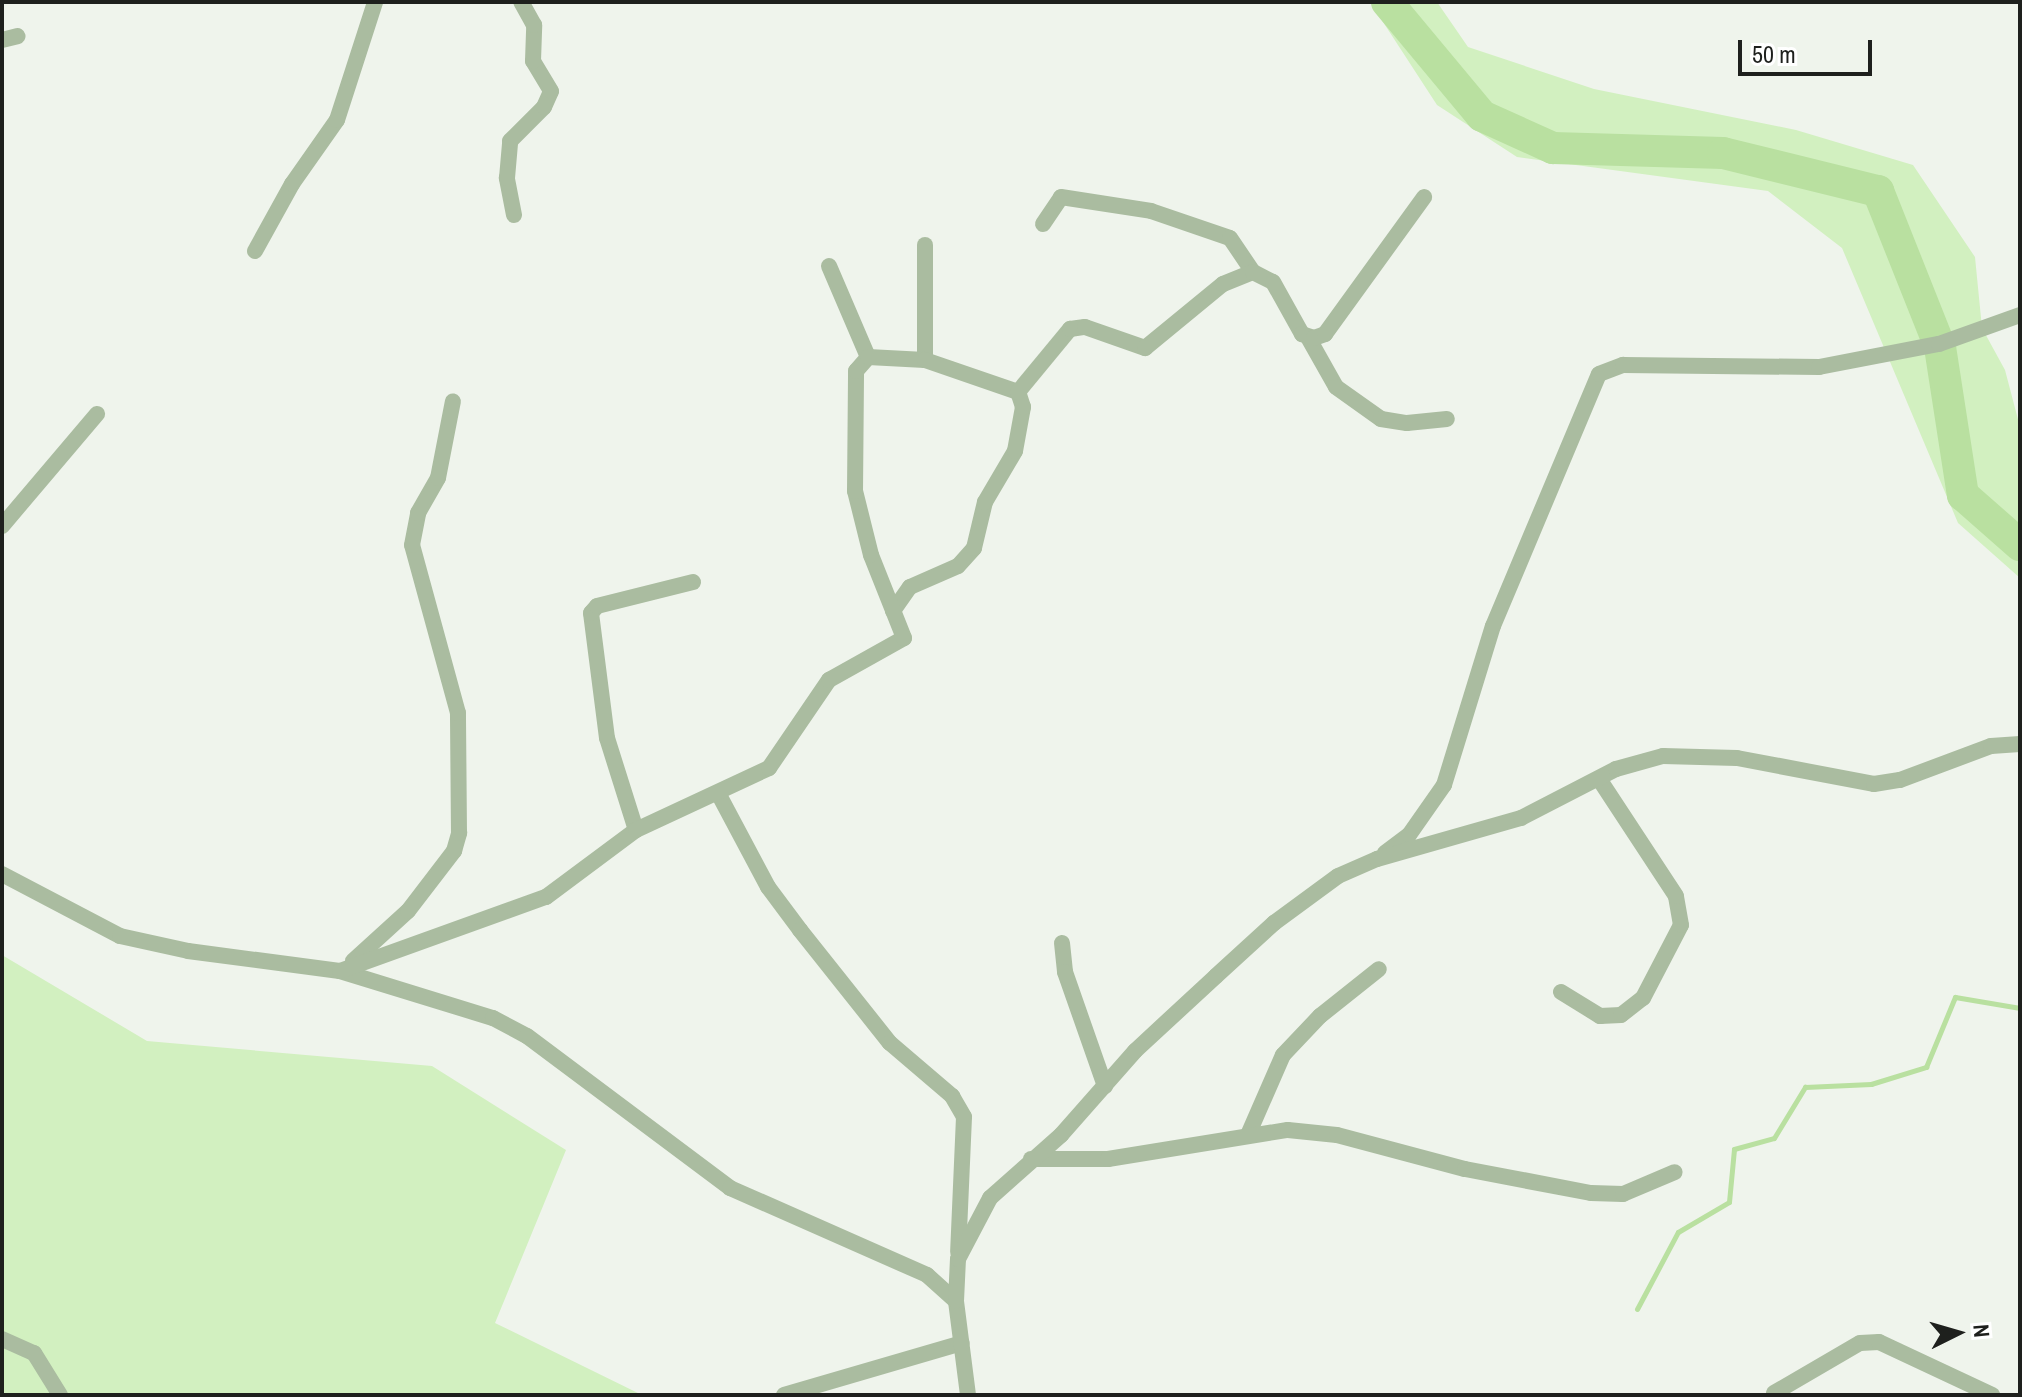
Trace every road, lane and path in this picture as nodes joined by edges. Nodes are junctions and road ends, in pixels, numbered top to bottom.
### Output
1 (375, 2) edge
2 (521, 2) edge
3 (1424, 197) dead end
4 (514, 215) dead end
5 (1043, 224) dead end
6 (925, 245) dead end
7 (255, 251) dead end
8 (829, 266) dead end
9 (1253, 272) junction
10 (2020, 315) edge
11 (1309, 339) junction
12 (868, 357) junction
13 (925, 360) junction
14 (1018, 392) junction
15 (453, 401) dead end
16 (97, 414) dead end
17 (1447, 419) dead end
18 (2, 526) edge
19 (693, 582) dead end
20 (893, 611) junction
21 (2020, 744) edge
22 (1599, 779) junction
23 (718, 793) junction
24 (636, 830) junction
25 (1377, 859) junction
26 (2, 874) edge
27 (1062, 943) dead end
28 (1379, 969) dead end
29 (340, 971) junction
30 (1561, 992) dead end
31 (1105, 1086) junction
32 (1248, 1135) junction
33 (1031, 1159) junction
34 (1675, 1172) dead end
35 (958, 1259) junction
36 (956, 1301) junction
37 (2, 1339) edge
38 (962, 1343) junction
39 (1773, 1394) edge
40 (60, 1395) edge
41 (784, 1395) edge
42 (968, 1395) edge
43 (1992, 1395) edge

1 - 7 street
2 - 4 street
3 - 11 street
5 - 9 street
6 - 13 street
8 - 12 street
9 - 11 street
9 - 14 street
10 - 25 street
11 - 17 street
12 - 13 street
12 - 20 street
13 - 14 street
14 - 20 street
15 - 29 street
16 - 18 street
19 - 24 street
20 - 23 street
21 - 22 street
22 - 25 street
22 - 30 street
23 - 24 street
23 - 35 street
24 - 29 street
25 - 31 street
26 - 29 street
27 - 31 street
28 - 32 street
29 - 36 street
31 - 33 street
32 - 33 street
32 - 34 street
33 - 35 street
35 - 36 street
36 - 38 street
37 - 40 street
38 - 41 street
38 - 42 street
39 - 43 street

